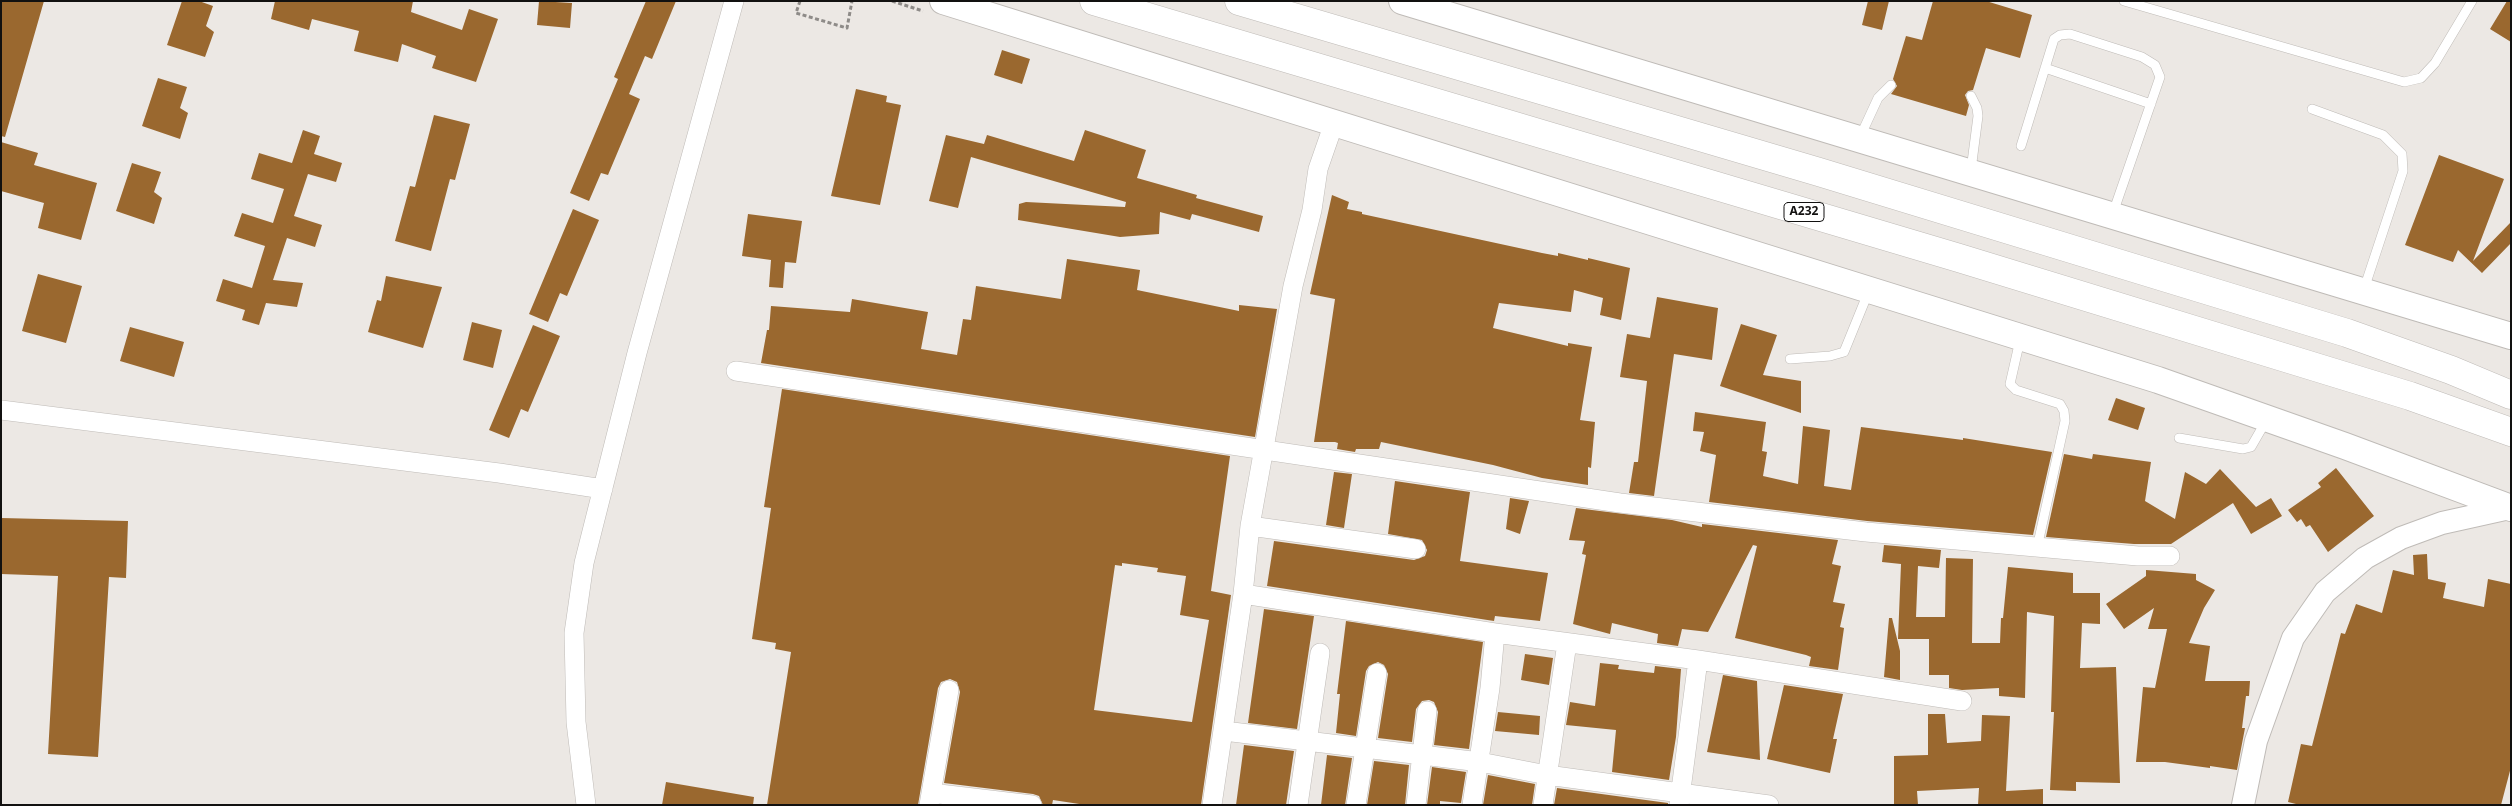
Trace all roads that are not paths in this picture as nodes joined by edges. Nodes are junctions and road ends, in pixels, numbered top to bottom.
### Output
1 (734, 1) edge
2 (943, 1) edge
3 (1094, 1) edge
4 (1239, 1) edge
5 (1402, 1) edge
6 (2124, 1) edge
7 (2472, 1) edge
8 (2045, 68) junction
9 (1892, 85) dead end
10 (1971, 96) dead end
11 (2151, 104) junction
12 (2312, 110) dead end
13 (1334, 123) junction
14 (1859, 140) junction
15 (2022, 146) dead end
16 (1971, 173) junction
17 (2112, 216) junction
18 (1869, 290) junction
19 (2363, 291) junction
20 (2511, 336) edge
21 (2020, 338) junction
22 (1790, 359) dead end
23 (736, 371) dead end
24 (2511, 395) edge
25 (1, 410) edge
26 (2267, 419) junction
27 (2511, 432) edge
28 (2178, 438) dead end
29 (1264, 449) junction
30 (603, 489) junction
31 (2510, 508) edge
32 (1250, 526) junction
33 (2037, 548) junction
34 (1416, 549) dead end
35 (2170, 556) dead end
36 (1243, 594) junction
37 (1495, 633) junction
38 (1567, 643) junction
39 (1320, 653) dead end
40 (1698, 660) junction
41 (1377, 673) dead end
42 (949, 690) dead end
43 (1962, 701) dead end
44 (1427, 711) dead end
45 (1224, 731) junction
46 (1308, 742) junction
47 (1365, 749) junction
48 (1422, 756) junction
49 (1480, 762) junction
50 (1547, 775) junction
51 (1680, 798) edge
52 (930, 799) edge
53 (586, 805) edge
54 (1032, 805) edge
55 (1212, 805) edge
56 (1298, 805) edge
57 (1356, 805) edge
58 (1416, 805) edge
59 (1472, 805) edge
60 (1542, 805) edge
61 (1770, 805) edge
62 (2243, 805) edge

1 - 30 street
2 - 13 main road
3 - 27 highway, A232
4 - 24 highway
5 - 14 main road
6 - 7 lane
8 - 11 lane
8 - 11 lane
8 - 15 lane
9 - 14 lane
10 - 16 lane
11 - 17 lane
12 - 19 lane
13 - 18 main road
13 - 29 street
14 - 16 main road
16 - 17 main road
17 - 19 main road
18 - 21 main road
18 - 22 lane
19 - 20 main road
21 - 26 main road
21 - 33 lane
23 - 29 street
25 - 30 street
26 - 28 lane
26 - 31 main road
29 - 32 street
29 - 33 street
30 - 53 street
31 - 62 street
32 - 34 street
32 - 36 street
33 - 35 street
36 - 37 street
36 - 45 street
37 - 38 street
37 - 49 street
38 - 40 street
38 - 50 street
39 - 46 street
40 - 43 street
40 - 51 street
41 - 47 street
42 - 52 street
44 - 48 street
45 - 46 street
45 - 55 street
46 - 47 street
46 - 56 street
47 - 48 street
47 - 57 street
48 - 49 street
48 - 58 street
49 - 50 street
49 - 59 street
50 - 51 street
50 - 60 street
51 - 61 street
52 - 54 street

